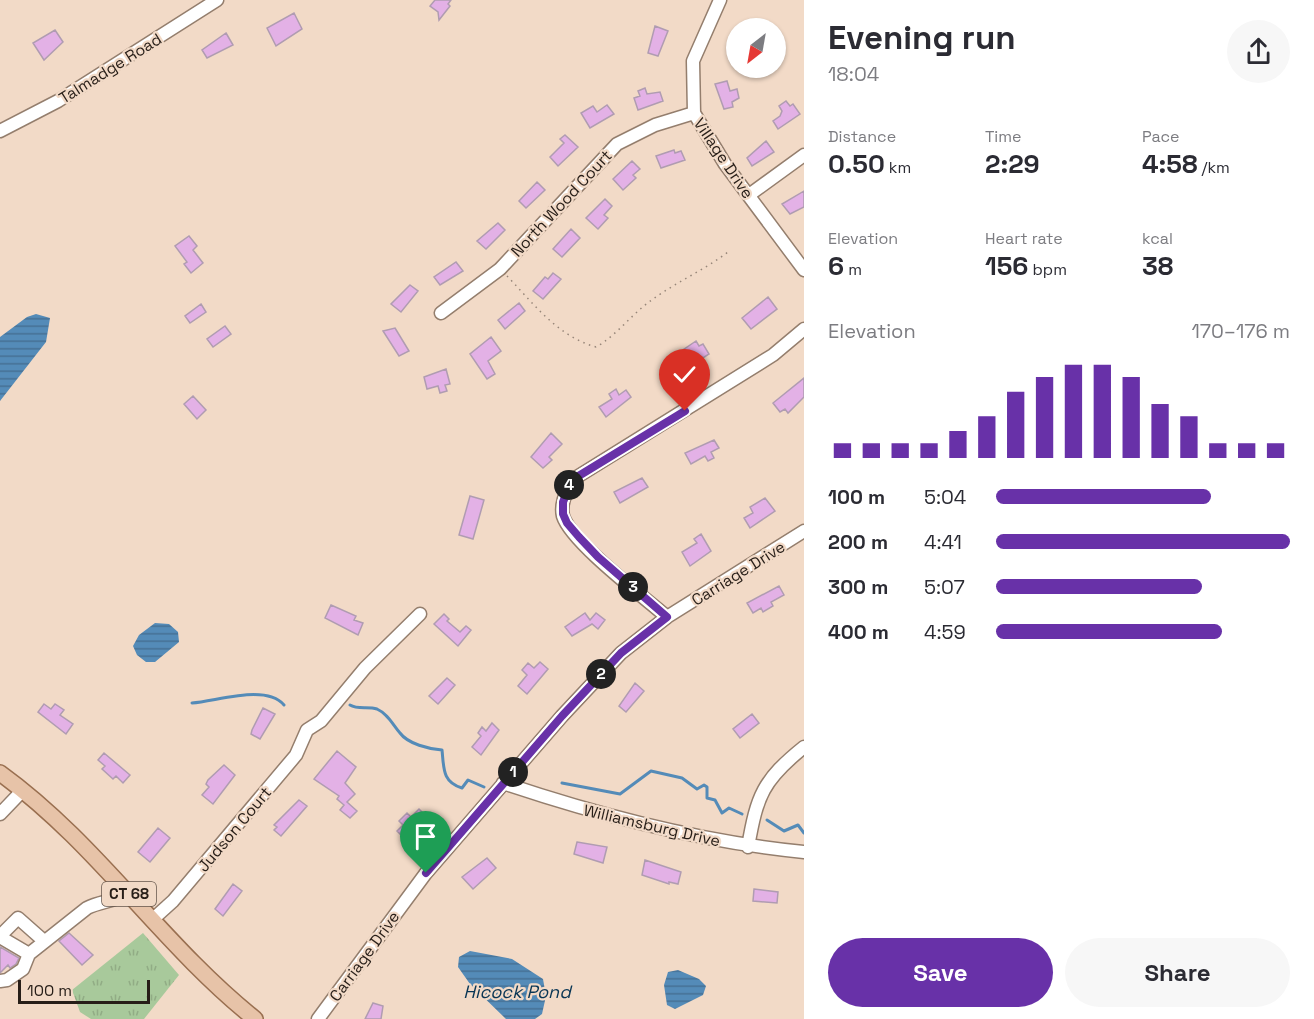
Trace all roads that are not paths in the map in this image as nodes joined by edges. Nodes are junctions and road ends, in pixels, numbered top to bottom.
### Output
1 (217, 0) edge
2 (720, 0) edge
3 (694, 113) junction
4 (0, 131) edge
5 (804, 155) edge
6 (749, 195) junction
7 (804, 270) edge
8 (441, 313) dead end
9 (804, 329) edge
10 (804, 531) edge
11 (420, 614) dead end
12 (667, 617) junction
13 (804, 747) edge
14 (0, 773) edge
15 (503, 783) junction
16 (23, 790) junction
17 (0, 814) edge
18 (748, 847) junction
19 (804, 852) edge
20 (128, 893) junction
21 (152, 920) junction
22 (0, 936) edge
23 (44, 941) junction
24 (29, 954) junction
25 (0, 981) edge
26 (255, 1019) edge
27 (318, 1019) edge

1 - 4 street, Talmadge Road
2 - 3 street, Village Drive
3 - 6 street, Village Drive
3 - 8 street, North Wood Court
5 - 6 street
6 - 7 street, Village Drive
9 - 12 street
10 - 12 street, Carriage Drive
11 - 21 street, Judson Court
12 - 15 street, Carriage Drive
13 - 18 street
14 - 16 main road, CT 68
15 - 18 street, Williamsburg Drive
15 - 27 street, Carriage Drive
16 - 17 street
16 - 20 main road, CT 68
18 - 19 street, Williamsburg Drive
20 - 21 main road, CT 68
20 - 23 street
21 - 26 main road, CT 68
22 - 23 street
22 - 24 street
23 - 24 street
24 - 25 street

